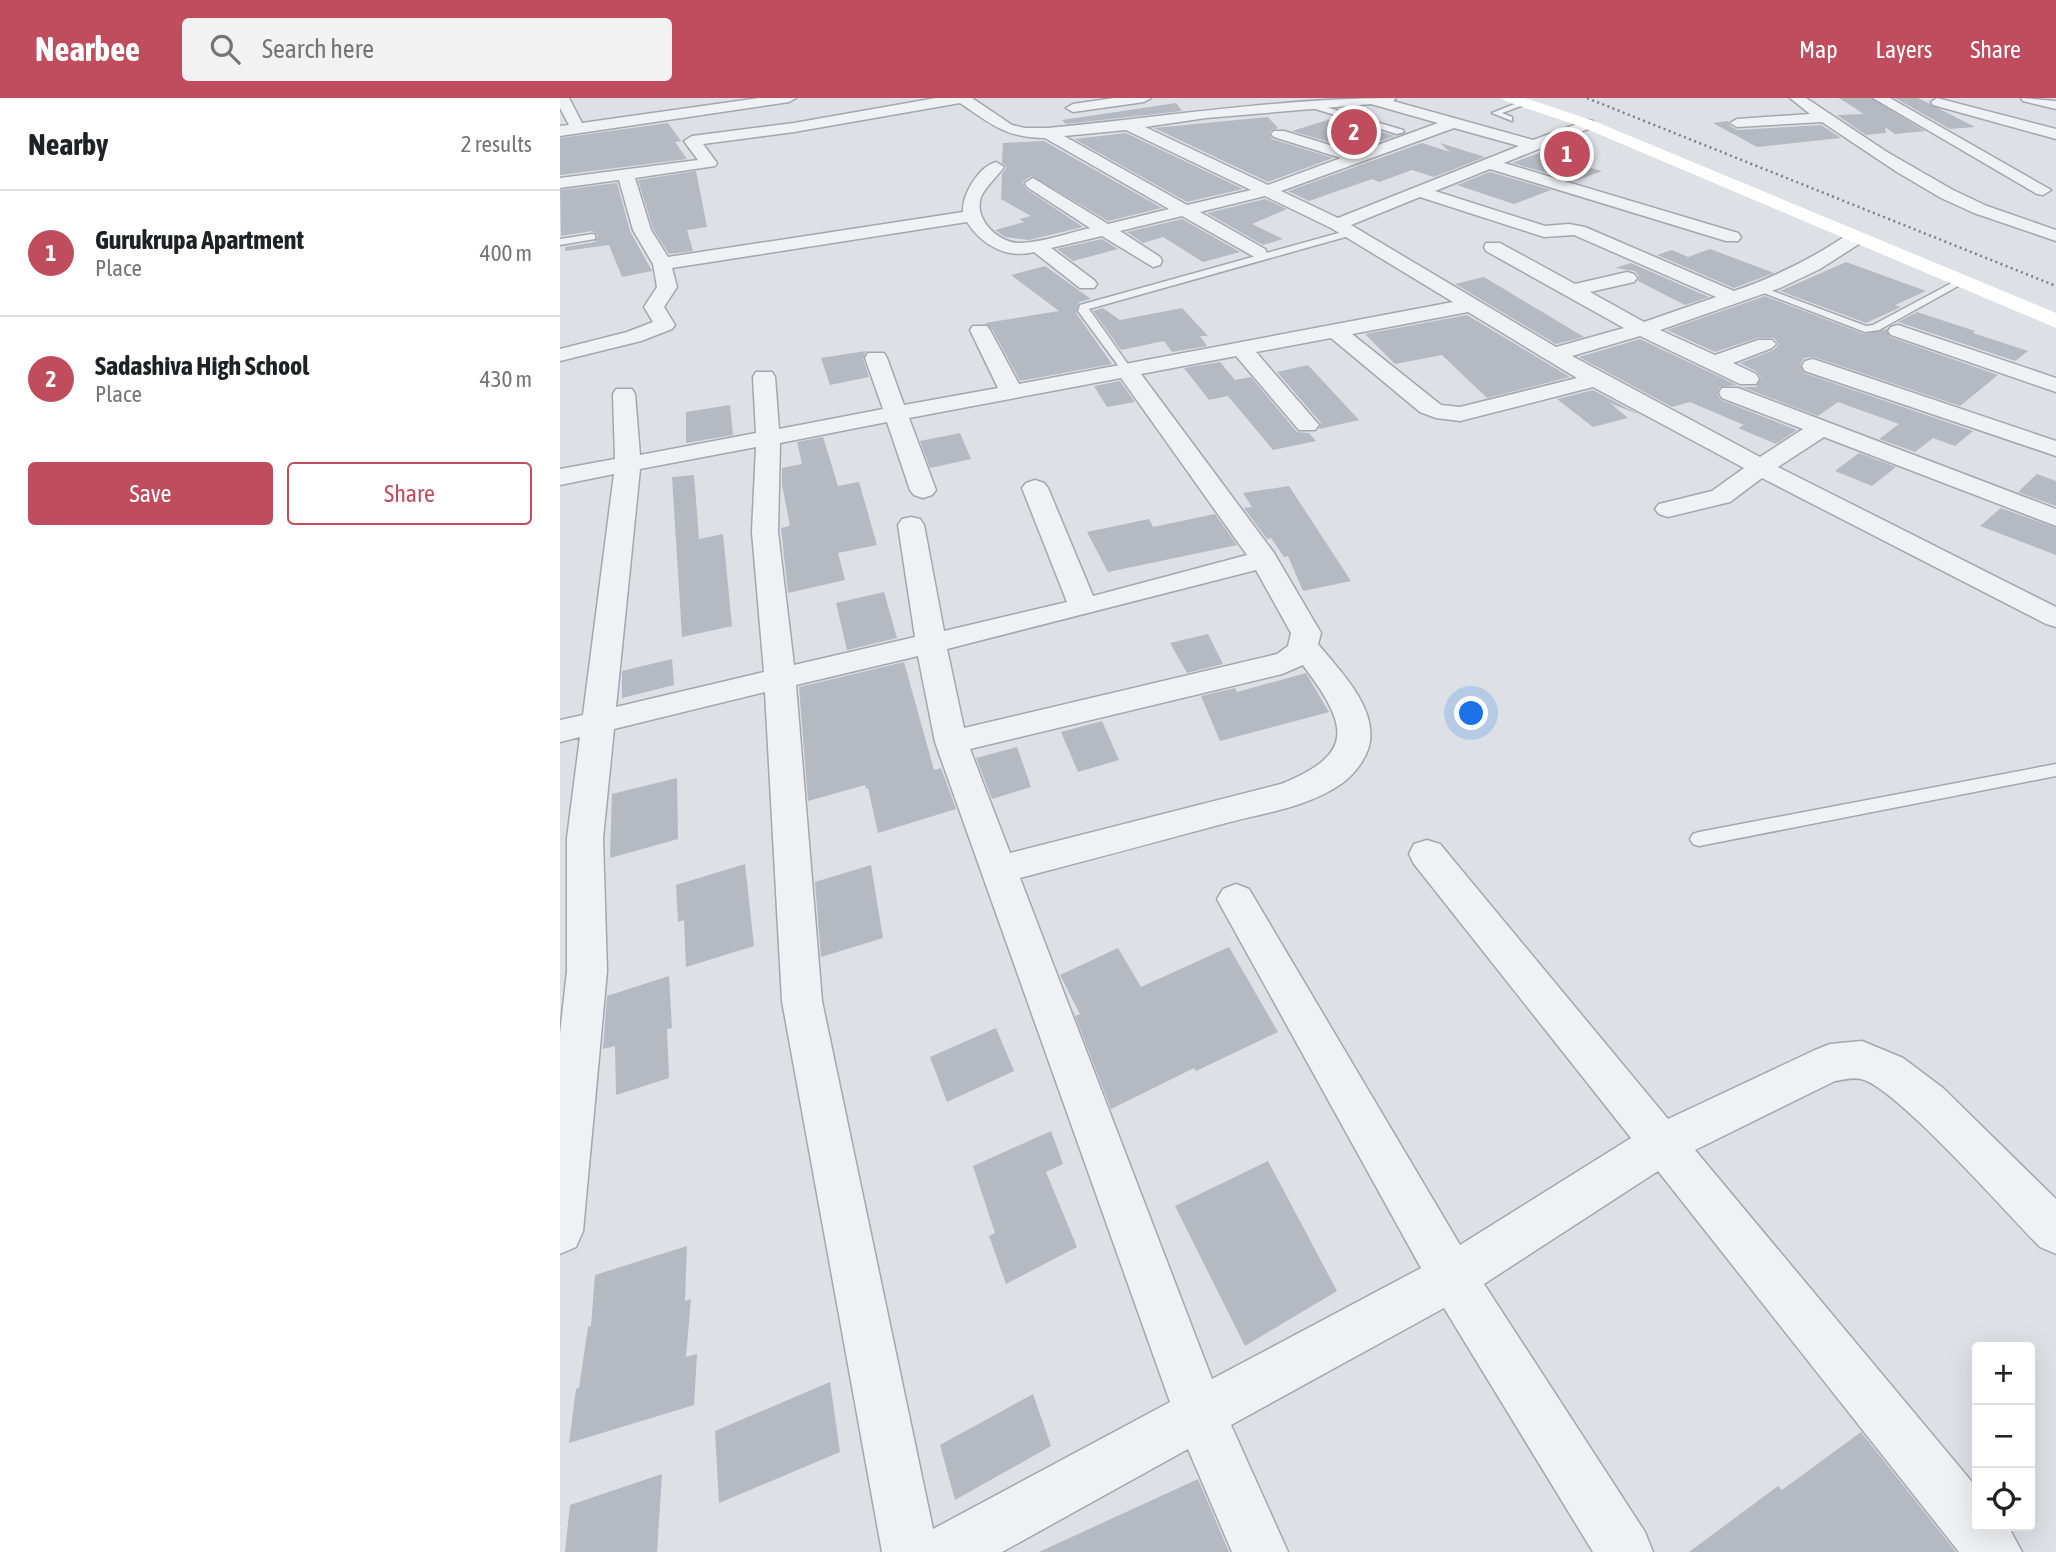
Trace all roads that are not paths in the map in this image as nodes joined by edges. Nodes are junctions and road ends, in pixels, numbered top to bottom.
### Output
1 (562, 98) edge
2 (963, 98) edge
3 (1144, 98) edge
4 (1186, 98) edge
5 (1880, 98) edge
6 (2028, 98) edge
7 (1371, 99) edge
8 (1518, 100) edge
9 (1800, 100) edge
10 (849, 101) dead end
11 (1938, 102) dead end
12 (1274, 103) edge
13 (1778, 103) dead end
14 (800, 105) edge
15 (918, 105) junction
16 (1312, 105) junction
17 (2056, 105) edge
18 (1062, 109) dead end
19 (1206, 114) junction
20 (673, 115) junction
21 (1021, 115) dead end
22 (1826, 117) junction
23 (993, 119) junction
24 (1509, 119) dead end
25 (1453, 123) junction
26 (1737, 123) dead end
27 (1588, 124) junction
28 (1128, 125) junction
29 (578, 128) junction
30 (560, 131) edge
31 (1400, 132) dead end
32 (1048, 133) junction
33 (1279, 134) dead end
34 (2056, 134) edge
35 (686, 142) junction
36 (1532, 145) junction
37 (1356, 159) junction
38 (1487, 163) junction
39 (996, 167) dead end
40 (2007, 169) junction
41 (1970, 171) dead end
42 (1948, 173) dead end
43 (626, 175) junction
44 (1921, 179) junction
45 (560, 183) edge
46 (1033, 183) dead end
47 (1892, 184) dead end
48 (1578, 190) junction
49 (1266, 191) junction
50 (1418, 191) junction
51 (2036, 195) edge
52 (1555, 200) dead end
53 (1532, 210) dead end
54 (1181, 211) junction
55 (974, 216) junction
56 (1509, 221) junction
57 (1345, 228) junction
58 (1105, 230) junction
59 (2056, 233) edge
60 (592, 237) dead end
61 (1732, 237) dead end
62 (1856, 238) junction
63 (560, 242) edge
64 (1037, 247) junction
65 (1493, 247) dead end
66 (1258, 253) dead end
67 (1153, 261) dead end
68 (662, 264) junction
69 (1628, 278) dead end
70 (1964, 280) junction
71 (1087, 284) dead end
72 (1756, 288) junction
73 (1570, 291) junction
74 (1732, 296) junction
75 (1472, 306) junction
76 (2056, 321) edge
77 (1335, 324) junction
78 (1642, 329) junction
79 (980, 330) dead end
80 (1898, 331) dead end
81 (1765, 344) dead end
82 (1243, 351) junction
83 (560, 355) edge
84 (1552, 355) junction
85 (876, 358) dead end
86 (1714, 363) junction
87 (1813, 366) dead end
88 (1127, 370) junction
89 (764, 377) dead end
90 (1596, 380) junction
91 (2056, 385) edge
92 (1012, 392) junction
93 (624, 394) dead end
94 (896, 414) junction
95 (1307, 425) dead end
96 (1820, 429) junction
97 (768, 439) junction
98 (2056, 449) edge
99 (628, 464) junction
100 (1760, 468) junction
101 (560, 477) edge
102 (1035, 488) dead end
103 (923, 490) dead end
104 (1668, 509) dead end
105 (2056, 518) edge
106 (911, 525) dead end
107 (1264, 559) junction
108 (1083, 607) junction
109 (2056, 618) edge
110 (930, 643) junction
111 (1305, 648) junction
112 (780, 678) junction
113 (597, 723) junction
114 (560, 731) edge
115 (951, 742) junction
116 (2056, 770) edge
117 (1699, 839) dead end
118 (573, 841) edge
119 (1427, 854) dead end
120 (998, 870) junction
121 (1236, 899) dead end
122 (573, 976) edge
123 (1663, 1143) junction
124 (560, 1231) edge
125 (2056, 1231) edge
126 (1452, 1277) junction
127 (1200, 1415) junction
128 (910, 1552) edge
129 (947, 1552) edge
130 (1260, 1552) edge
131 (1625, 1552) edge
132 (1994, 1552) edge

1 - 29 street
2 - 15 street
2 - 23 street
3 - 18 street
4 - 19 street
5 - 40 street
6 - 17 street
7 - 16 street
7 - 25 street
8 - 24 lane
8 - 27 street
9 - 13 street
9 - 22 street
10 - 15 street
11 - 34 street
12 - 16 street
12 - 19 street
14 - 15 street
14 - 20 street
14 - 35 street
16 - 31 lane
19 - 28 street
20 - 29 street
20 - 35 street
21 - 23 street
22 - 26 street
22 - 44 street
23 - 32 street
25 - 36 street
25 - 37 street
27 - 36 street
27 - 62 street
28 - 32 street
28 - 49 street
29 - 30 street
32 - 54 street
33 - 37 street
35 - 43 street
36 - 38 street
37 - 49 street
38 - 48 street
38 - 50 street
39 - 55 street
40 - 41 street
40 - 51 street
42 - 44 street
43 - 45 street
43 - 68 street
44 - 47 street
44 - 59 street
46 - 58 street
48 - 52 street
48 - 61 street
49 - 54 street
49 - 57 street
50 - 56 street
50 - 57 street
51 - 59 street
53 - 56 street
54 - 58 street
54 - 66 street
55 - 64 street
55 - 68 street
56 - 74 street
57 - 75 street
57 - 88 lane
58 - 64 street
58 - 67 street
60 - 63 lane
62 - 70 street
62 - 72 street
64 - 71 street
65 - 73 street
68 - 83 street
69 - 73 street
70 - 72 lane
70 - 76 street
72 - 74 street
73 - 78 street
74 - 78 street
75 - 77 street
75 - 84 street
77 - 82 street
77 - 90 street
78 - 84 street
78 - 86 street
79 - 92 street
80 - 91 street
81 - 86 street
82 - 88 street
82 - 95 street
84 - 90 street
85 - 94 street
86 - 96 street
87 - 98 street
88 - 92 street
88 - 107 street
89 - 97 street
90 - 100 street
92 - 94 street
93 - 99 street
94 - 97 street
94 - 103 street
96 - 100 street
96 - 105 street
97 - 99 street
97 - 112 street
99 - 101 street
99 - 113 street
100 - 104 street
100 - 109 street
102 - 108 street
106 - 110 street
107 - 108 street
107 - 111 street
108 - 110 street
110 - 112 street
110 - 115 street
111 - 115 street
111 - 120 street
112 - 113 street
112 - 128 street
113 - 114 street
113 - 118 street
115 - 120 street
116 - 117 lane
118 - 122 street
119 - 123 street
120 - 127 street
121 - 126 street
122 - 124 street
123 - 125 street
123 - 126 street
123 - 132 street
126 - 127 street
126 - 131 street
127 - 129 street
127 - 130 street

